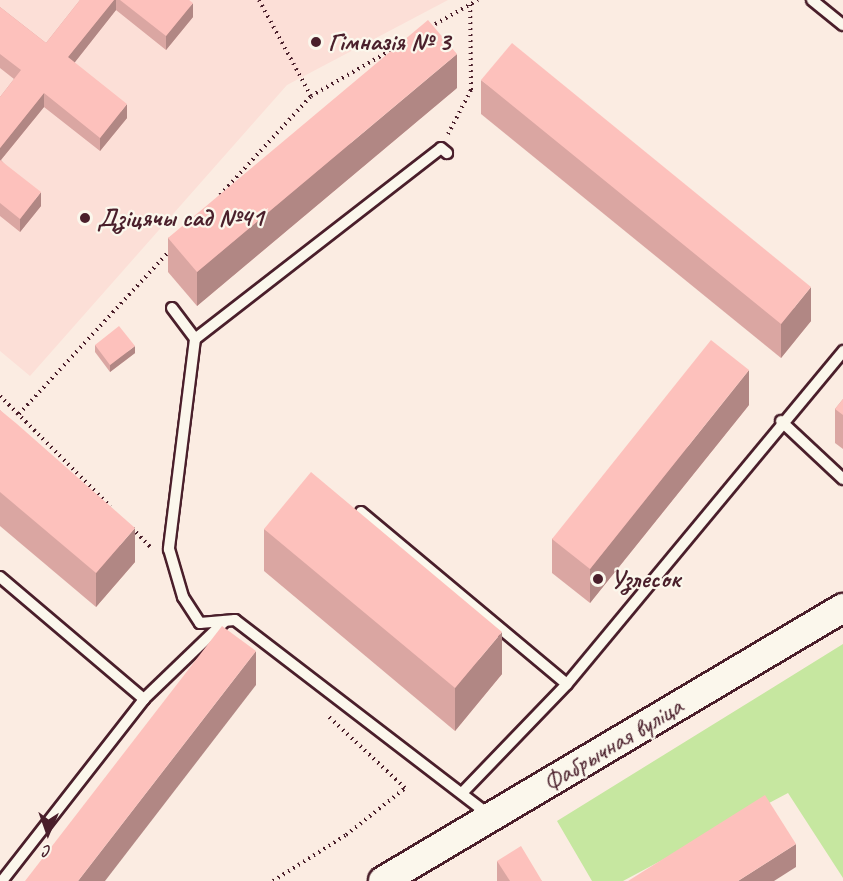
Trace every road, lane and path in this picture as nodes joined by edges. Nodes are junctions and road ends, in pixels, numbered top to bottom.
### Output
1 (259, 0) edge
2 (478, 0) edge
3 (812, 0) edge
4 (471, 2) edge
5 (843, 25) edge
6 (421, 32) edge
7 (401, 44) edge
8 (311, 96) junction
9 (444, 150) joint
10 (216, 199) edge
11 (177, 242) edge
12 (172, 308) dead end
13 (195, 339) junction
14 (843, 351) edge
15 (0, 396) edge
16 (19, 414) junction
17 (781, 421) junction
18 (843, 479) edge
19 (361, 513) edge
20 (118, 515) edge
21 (126, 523) edge
22 (176, 573) junction
23 (0, 577) edge
24 (843, 608) edge
25 (225, 621) junction
26 (567, 684) junction
27 (144, 699) junction
28 (320, 708) dead end
29 (464, 792) junction
30 (491, 817) junction
31 (2, 881) edge
32 (273, 881) edge
33 (383, 881) edge

1 - 8 path
2 - 4 path
3 - 5 lane
4 - 6 path
4 - 9 path
7 - 8 path
8 - 10 path
9 - 13 lane
11 - 16 path
12 - 13 lane
13 - 22 lane
14 - 17 lane
15 - 16 path
16 - 20 path
17 - 18 lane
17 - 26 lane
19 - 26 lane
21 - 22 path
22 - 25 lane
23 - 27 lane
24 - 30 main road, Фабрычная вуліца
25 - 27 lane
25 - 29 lane
26 - 29 lane
27 - 31 lane
28 - 32 path
29 - 30 lane
30 - 33 main road, Фабрычная вуліца

